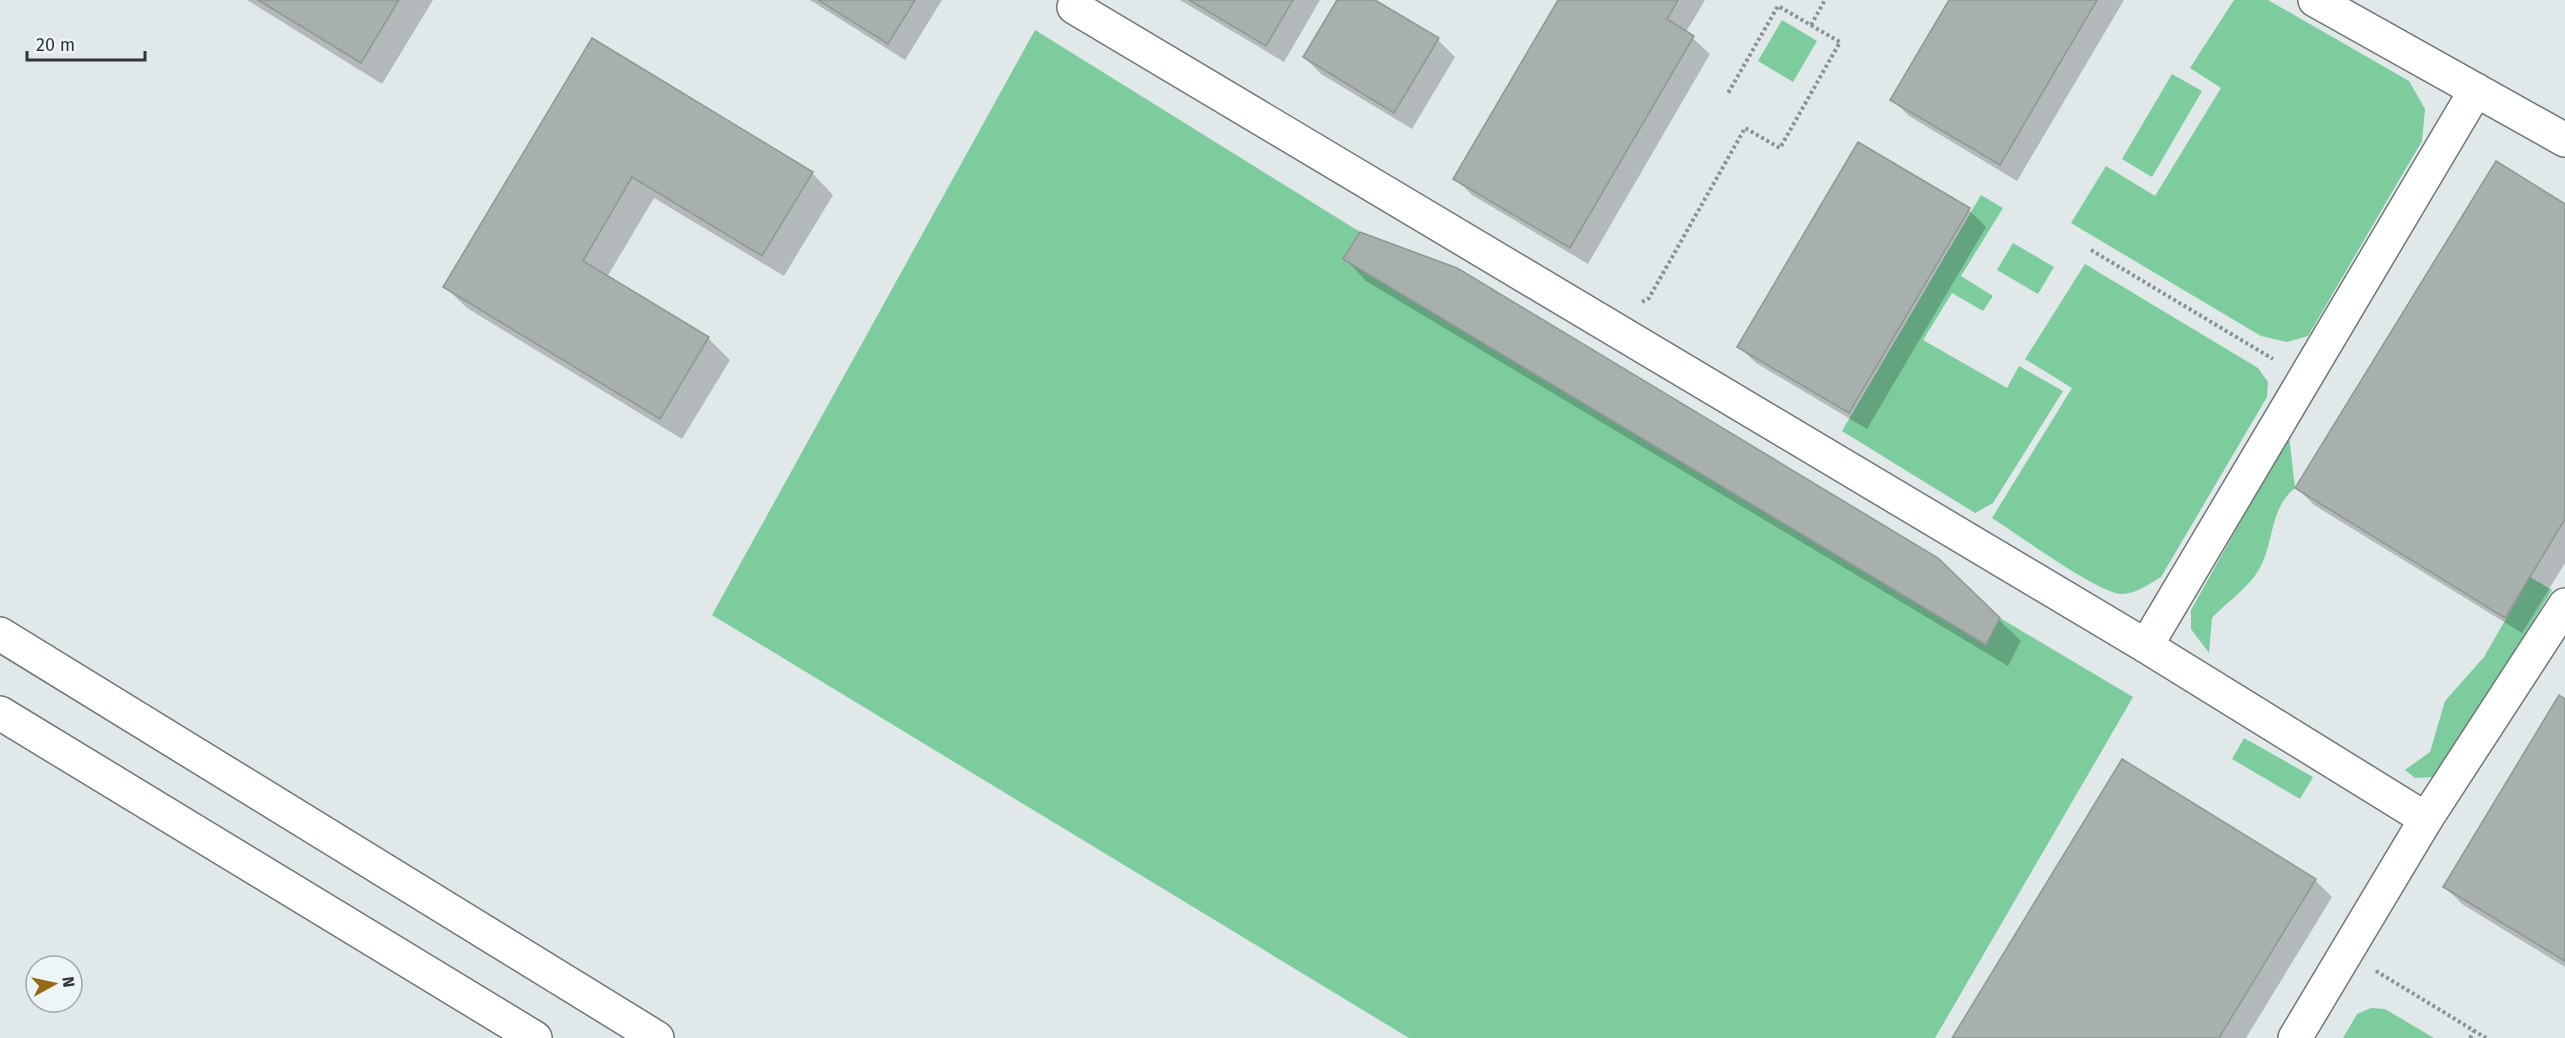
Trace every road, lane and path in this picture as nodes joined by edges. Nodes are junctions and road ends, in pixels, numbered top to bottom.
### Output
1 (1825, 0) edge
2 (2315, 0) edge
3 (1074, 8) dead end
4 (1811, 25) junction
5 (2476, 90) junction
6 (1727, 95) dead end
7 (2565, 140) edge
8 (2091, 250) dead end
9 (1605, 324) junction
10 (2305, 378) junction
11 (2565, 605) edge
12 (0, 634) edge
13 (2146, 646) junction
14 (0, 713) edge
15 (2426, 819) junction
16 (2346, 953) junction
17 (2474, 1031) junction
18 (535, 1038) edge
19 (657, 1038) edge
20 (2295, 1038) edge
21 (2470, 1038) edge
22 (2486, 1038) edge

1 - 4 path
2 - 5 street
3 - 9 street
4 - 6 path
4 - 9 path
5 - 7 street
5 - 10 street
8 - 10 path
9 - 13 street
10 - 13 street
11 - 15 street
12 - 19 street
13 - 15 street
14 - 18 street
15 - 16 street
16 - 17 path
16 - 20 street
17 - 21 path
17 - 22 path

